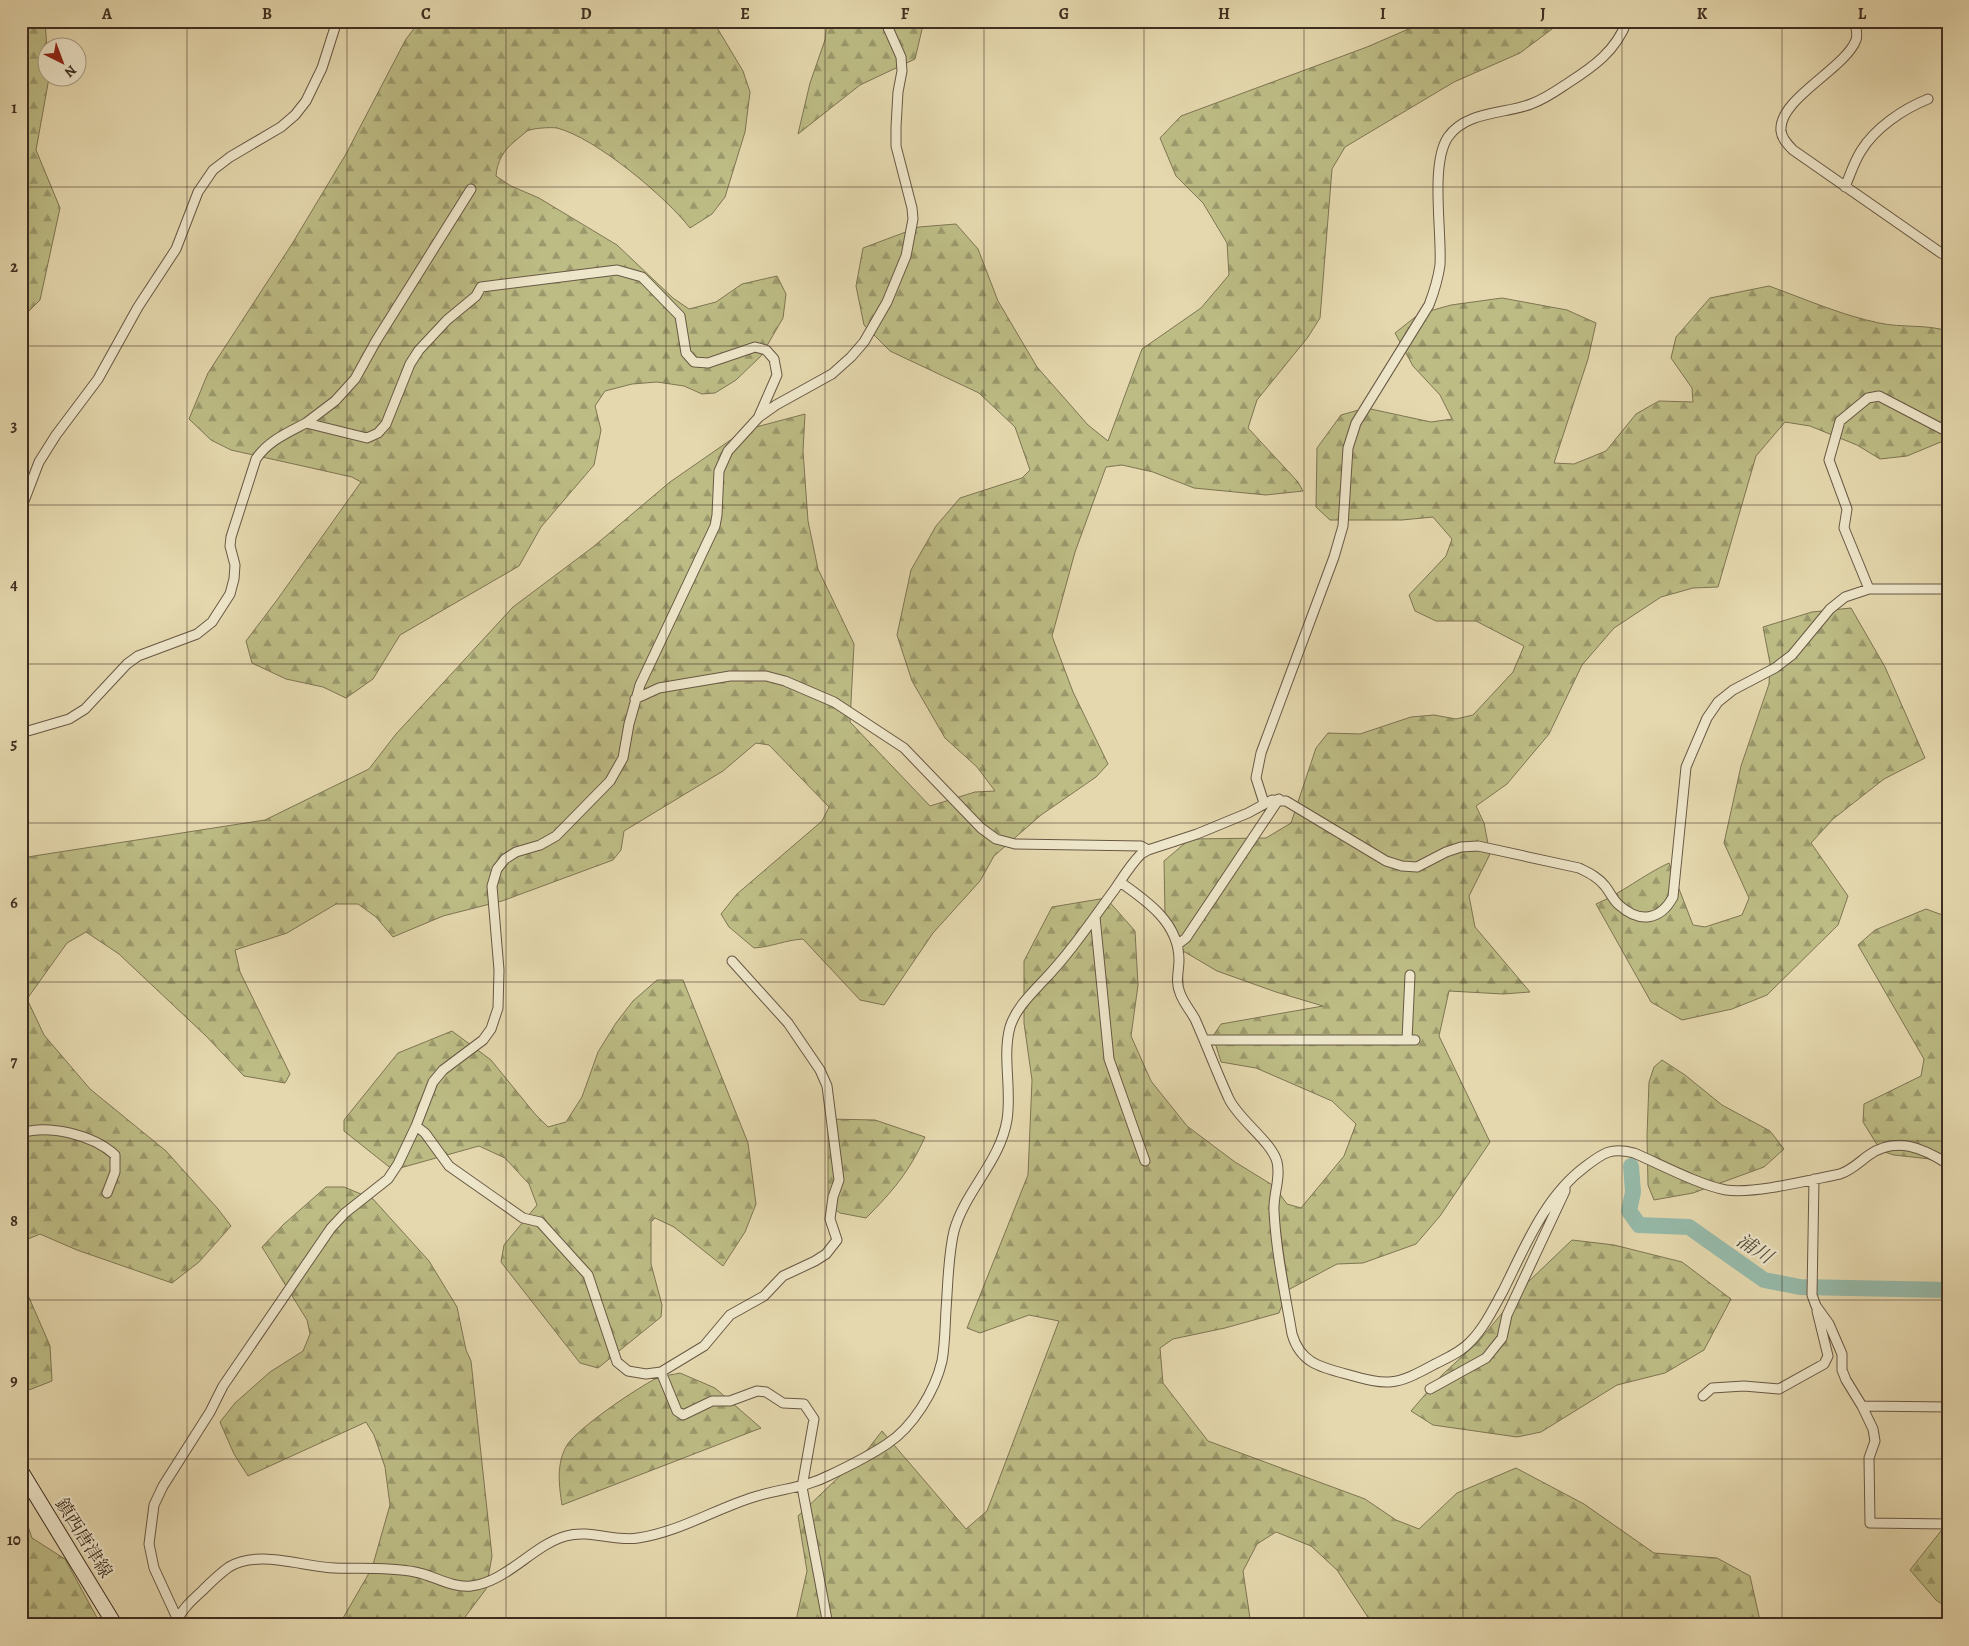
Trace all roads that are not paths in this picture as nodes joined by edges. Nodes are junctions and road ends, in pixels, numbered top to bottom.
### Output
1 (338, 21) edge
2 (885, 21) edge
3 (1627, 21) edge
4 (1854, 21) edge
5 (1928, 98) dead end
6 (1845, 187) junction
7 (471, 189) dead end
8 (1948, 256) edge
9 (759, 417) junction
10 (306, 423) junction
11 (1948, 432) edge
12 (21, 509) edge
13 (1869, 589) junction
14 (1948, 589) edge
15 (635, 700) junction
16 (21, 733) edge
17 (1279, 799) junction
18 (1264, 803) junction
19 (1148, 850) junction
20 (1120, 882) junction
21 (1095, 917) junction
22 (1178, 945) junction
23 (732, 961) dead end
24 (1410, 975) dead end
25 (1204, 1040) junction
26 (416, 1126) junction
27 (21, 1133) edge
28 (1145, 1162) dead end
29 (1948, 1164) edge
30 (1814, 1180) junction
31 (1564, 1184) junction
32 (107, 1193) dead end
33 (1816, 1306) junction
34 (661, 1372) junction
35 (1430, 1389) dead end
36 (1703, 1396) dead end
37 (1862, 1406) junction
38 (1948, 1408) edge
39 (21, 1471) edge
40 (802, 1487) junction
41 (1948, 1524) edge
42 (176, 1621) edge
43 (115, 1625) edge
44 (828, 1625) edge

1 - 12 street
2 - 9 street
3 - 18 street
4 - 6 street
5 - 6 street
6 - 8 street
7 - 10 street
9 - 10 street
9 - 15 street
10 - 16 street
11 - 13 street
13 - 14 street
13 - 17 street
15 - 19 street
15 - 26 street
17 - 18 street
17 - 22 street
18 - 19 street
19 - 20 street
20 - 21 street
20 - 22 street
21 - 28 street
21 - 40 street
22 - 25 street
23 - 34 street
24 - 25 street
25 - 31 street
26 - 34 street
26 - 42 street
27 - 32 street
29 - 30 street
30 - 31 street
30 - 33 street
31 - 35 street
33 - 36 street
33 - 37 street
34 - 40 street
37 - 38 street
37 - 41 street
39 - 43 main road, 鎮西唐津線
40 - 42 street
40 - 44 street

